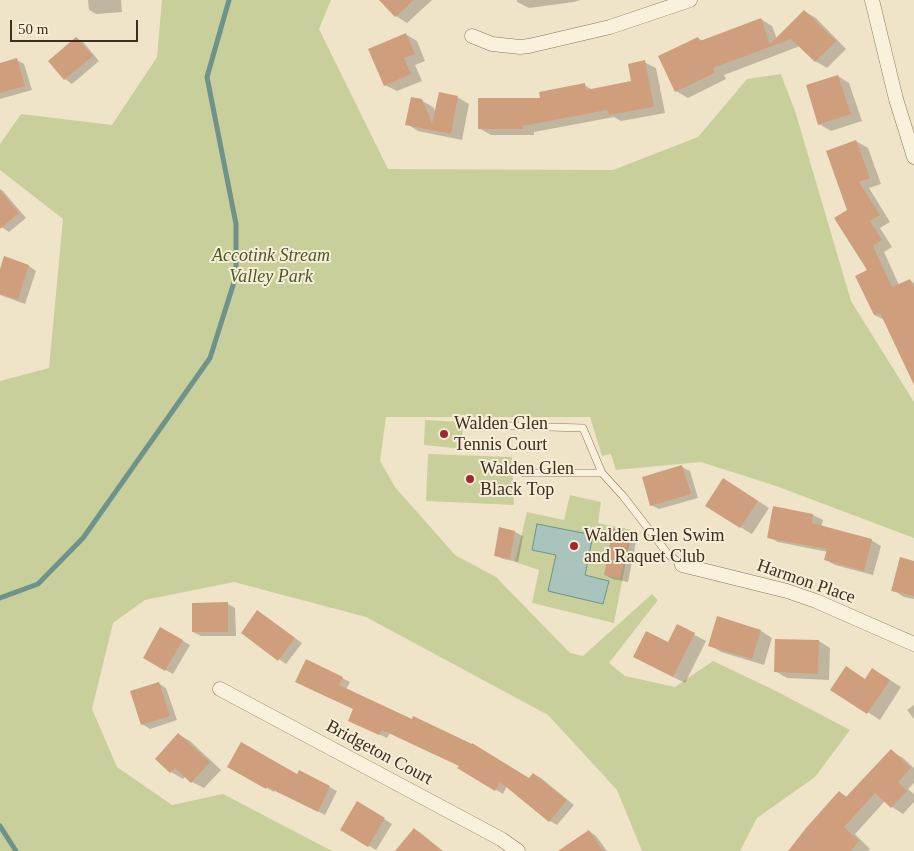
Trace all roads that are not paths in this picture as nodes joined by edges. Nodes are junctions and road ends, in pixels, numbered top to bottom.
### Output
1 (690, 0) edge
2 (872, 0) edge
3 (472, 36) dead end
4 (914, 157) edge
5 (480, 425) dead end
6 (524, 473) dead end
7 (602, 473) junction
8 (682, 566) joint
9 (914, 644) edge
10 (220, 690) dead end
11 (518, 851) edge

1 - 3 street
2 - 4 street
5 - 7 lane
6 - 7 lane
7 - 8 lane
8 - 9 street, Harmon Place
10 - 11 street, Bridgeton Court

